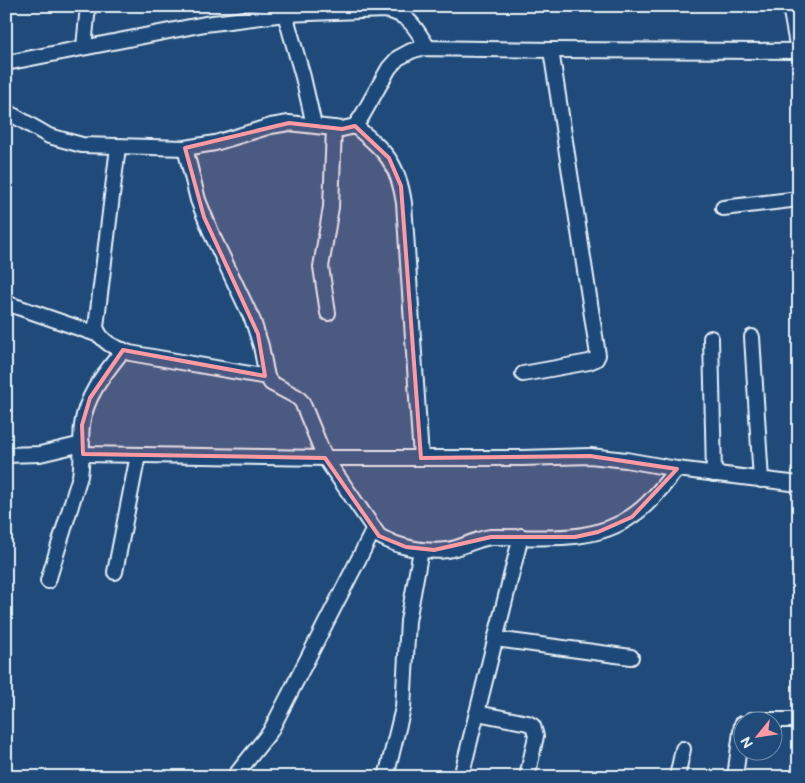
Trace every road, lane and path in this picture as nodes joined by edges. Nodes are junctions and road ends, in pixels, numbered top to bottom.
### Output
1 (88, 6) edge
2 (790, 6) edge
3 (277, 12) edge
4 (84, 47) junction
5 (428, 48) junction
6 (551, 50) junction
7 (798, 53) edge
8 (6, 63) edge
9 (6, 111) edge
10 (314, 125) junction
11 (355, 126) junction
12 (334, 128) junction
13 (118, 147) junction
14 (185, 148) junction
15 (799, 199) edge
16 (723, 208) dead end
17 (6, 303) edge
18 (328, 313) dead end
19 (99, 335) junction
20 (752, 337) dead end
21 (711, 338) dead end
22 (123, 350) junction
23 (523, 374) dead end
24 (267, 377) junction
25 (82, 449) junction
26 (6, 455) edge
27 (138, 455) junction
28 (325, 458) junction
29 (421, 458) junction
30 (677, 469) junction
31 (714, 474) junction
32 (761, 480) junction
33 (799, 484) edge
34 (374, 529) junction
35 (521, 536) junction
36 (421, 550) junction
37 (115, 572) dead end
38 (48, 581) dead end
39 (495, 639) junction
40 (632, 657) dead end
41 (477, 713) junction
42 (782, 720) edge
43 (799, 720) edge
44 (683, 748) dead end
45 (737, 760) edge
46 (234, 777) edge
47 (386, 777) edge
48 (461, 777) edge
49 (527, 777) edge
50 (678, 777) edge
51 (735, 777) edge

1 - 4 street
2 - 7 street
3 - 4 street
3 - 5 street
3 - 10 street
4 - 8 street
5 - 6 street
5 - 11 street
6 - 7 street
6 - 23 street
9 - 13 street
10 - 12 street
10 - 14 street
11 - 12 street
11 - 29 street
12 - 18 street
13 - 14 street
13 - 19 street
14 - 24 street
15 - 16 street
17 - 19 street
19 - 22 street
20 - 32 street
21 - 31 street
22 - 24 street
22 - 25 street
24 - 28 street
25 - 26 street
25 - 27 street
25 - 38 street
27 - 28 street
27 - 37 street
28 - 29 street
28 - 34 street
29 - 30 street
30 - 31 street
30 - 35 street
31 - 32 street
32 - 33 street
34 - 36 street
34 - 46 street
35 - 36 street
35 - 39 street
36 - 47 street
39 - 40 street
39 - 41 street
41 - 48 street
41 - 49 street
42 - 43 street
44 - 50 street
45 - 51 street

